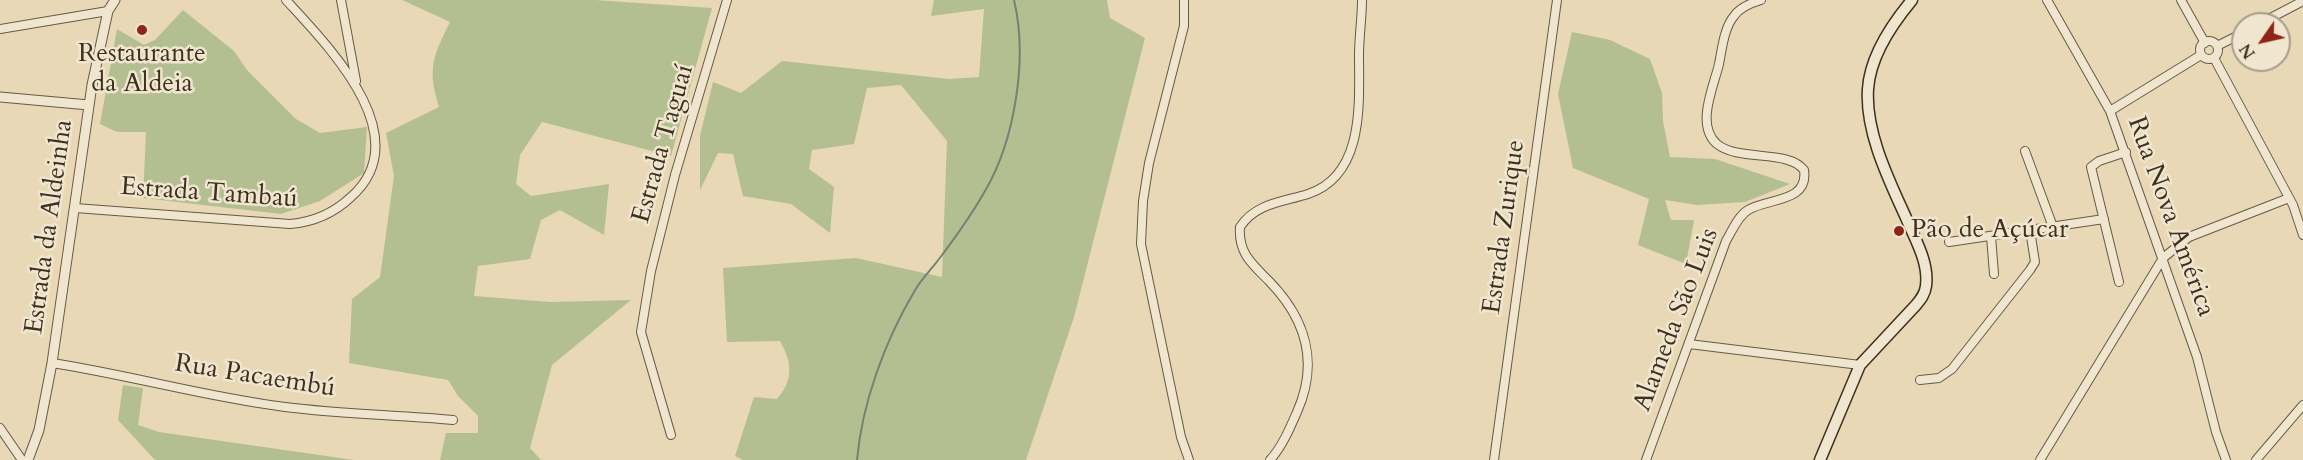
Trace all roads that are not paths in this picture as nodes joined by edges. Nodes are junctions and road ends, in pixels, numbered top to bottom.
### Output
1 (114, 0) edge
2 (286, 0) edge
3 (341, 0) edge
4 (727, 0) edge
5 (1184, 0) edge
6 (1362, 0) edge
7 (1557, 0) edge
8 (1761, 0) edge
9 (1912, 0) edge
10 (2047, 0) edge
11 (2181, 0) edge
12 (2303, 1) edge
13 (108, 11) junction
14 (2282, 12) edge
15 (0, 29) edge
16 (2231, 39) edge
17 (2205, 43) junction
18 (2217, 46) junction
19 (2201, 55) junction
20 (2214, 58) junction
21 (357, 86) junction
22 (0, 98) edge
23 (89, 105) junction
24 (2110, 111) junction
25 (2025, 151) dead end
26 (2126, 152) junction
27 (2289, 198) junction
28 (75, 208) junction
29 (2104, 219) junction
30 (2053, 226) junction
31 (2030, 230) junction
32 (2303, 235) edge
33 (1991, 236) junction
34 (1949, 242) dead end
35 (2163, 258) junction
36 (1994, 274) dead end
37 (2119, 282) dead end
38 (1689, 344) junction
39 (51, 363) junction
40 (1860, 366) junction
41 (1920, 380) dead end
42 (2303, 405) edge
43 (453, 420) dead end
44 (0, 428) edge
45 (671, 435) dead end
46 (22, 460) edge
47 (28, 460) edge
48 (1189, 460) edge
49 (1270, 460) edge
50 (1494, 460) edge
51 (1646, 460) edge
52 (1820, 460) edge
53 (2040, 460) edge
54 (2226, 460) edge
55 (2256, 460) edge

1 - 13 street, Estrada da Aldeinha
2 - 21 street, Estrada Tambaú
3 - 21 street
4 - 45 street, Estrada Taguaí
5 - 48 street
6 - 49 street
7 - 50 street, Estrada Zurique
8 - 38 street, Alameda São Luis
9 - 40 main road
10 - 24 street, Rua Nova América
11 - 17 street
12 - 14 street
13 - 15 street
13 - 23 street, Estrada da Aldeinha
16 - 18 street
17 - 18 street
17 - 19 street
18 - 20 street
19 - 20 street
19 - 24 street
20 - 27 street
21 - 28 street, Estrada Tambaú
22 - 23 street
23 - 28 street, Estrada da Aldeinha
24 - 26 street, Rua Nova América
25 - 30 street
26 - 29 street
26 - 35 street, Rua Nova América
27 - 32 street
27 - 35 street
28 - 39 street, Estrada da Aldeinha
29 - 30 street
29 - 37 street
30 - 31 street
31 - 33 street
31 - 41 street
33 - 34 street
33 - 36 street
35 - 53 street
35 - 54 street, Rua Nova América
38 - 40 street
38 - 51 street, Alameda São Luis
39 - 43 street, Rua Pacaembú
39 - 47 street, Estrada da Aldeinha
40 - 52 main road
42 - 55 street
44 - 46 street

